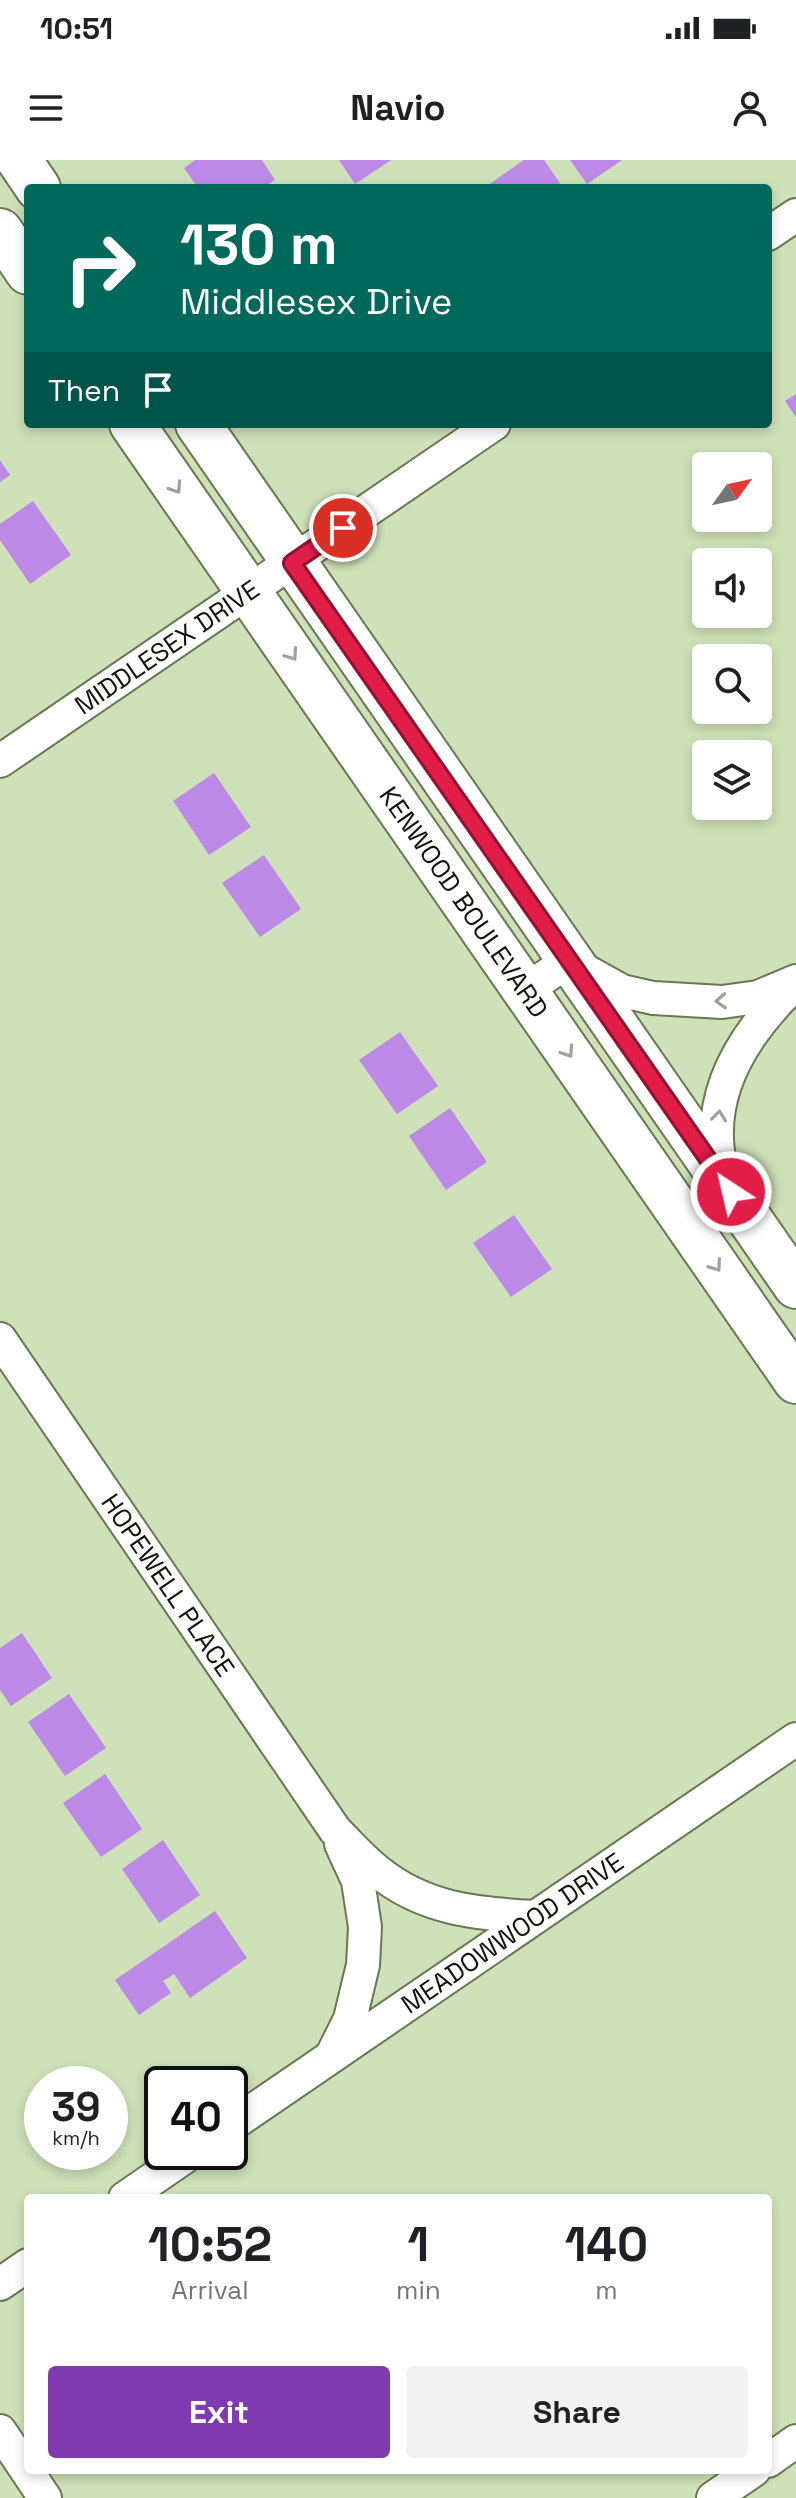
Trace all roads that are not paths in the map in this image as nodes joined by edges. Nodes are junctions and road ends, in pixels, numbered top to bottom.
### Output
1 (19, 160) edge
2 (0, 173) edge
3 (35, 184) edge
4 (796, 215) edge
5 (0, 231) edge
6 (772, 231) edge
7 (24, 266) edge
8 (135, 428) edge
9 (201, 428) edge
10 (488, 428) edge
11 (292, 563) junction
12 (247, 591) junction
13 (0, 761) edge
14 (568, 961) junction
15 (796, 982) edge
16 (526, 990) junction
17 (731, 1192) junction
18 (686, 1223) junction
19 (796, 1286) edge
20 (0, 1339) edge
21 (796, 1381) edge
22 (796, 1739) edge
23 (335, 1830) junction
24 (535, 1917) junction
25 (331, 2057) junction
26 (248, 2114) edge
27 (166, 2170) edge
28 (131, 2194) edge
29 (24, 2268) edge
30 (0, 2284) edge
31 (0, 2431) edge
32 (796, 2441) edge
33 (772, 2458) edge
34 (24, 2467) edge
35 (29, 2474) edge
36 (748, 2474) edge
37 (45, 2498) edge
38 (713, 2498) edge

1 - 2 street
1 - 3 street
4 - 6 street
5 - 7 street
8 -> 12 street, KENWOOD BOULEVARD
9 - 11 street, KENWOOD BOULEVARD
10 - 11 street, MIDDLESEX DRIVE
11 - 12 street, MIDDLESEX DRIVE
11 - 14 street, KENWOOD BOULEVARD
12 - 13 street, MIDDLESEX DRIVE
12 -> 16 street, KENWOOD BOULEVARD
15 -> 14 street
14 - 16 street
14 - 17 street, KENWOOD BOULEVARD
17 -> 15 street
16 -> 18 street, KENWOOD BOULEVARD
17 - 18 street
17 - 19 street, KENWOOD BOULEVARD
18 -> 21 street, KENWOOD BOULEVARD
20 - 23 street, HOPEWELL PLACE
22 - 24 street, MEADOWWOOD DRIVE
23 - 24 street, HOPEWELL PLACE
23 - 25 street, HOPEWELL PLACE
24 - 25 street, MEADOWWOOD DRIVE
25 - 26 street, MEADOWWOOD DRIVE
27 - 28 street
29 - 30 street
31 - 34 street
32 - 33 street
35 - 37 street
36 - 38 street

